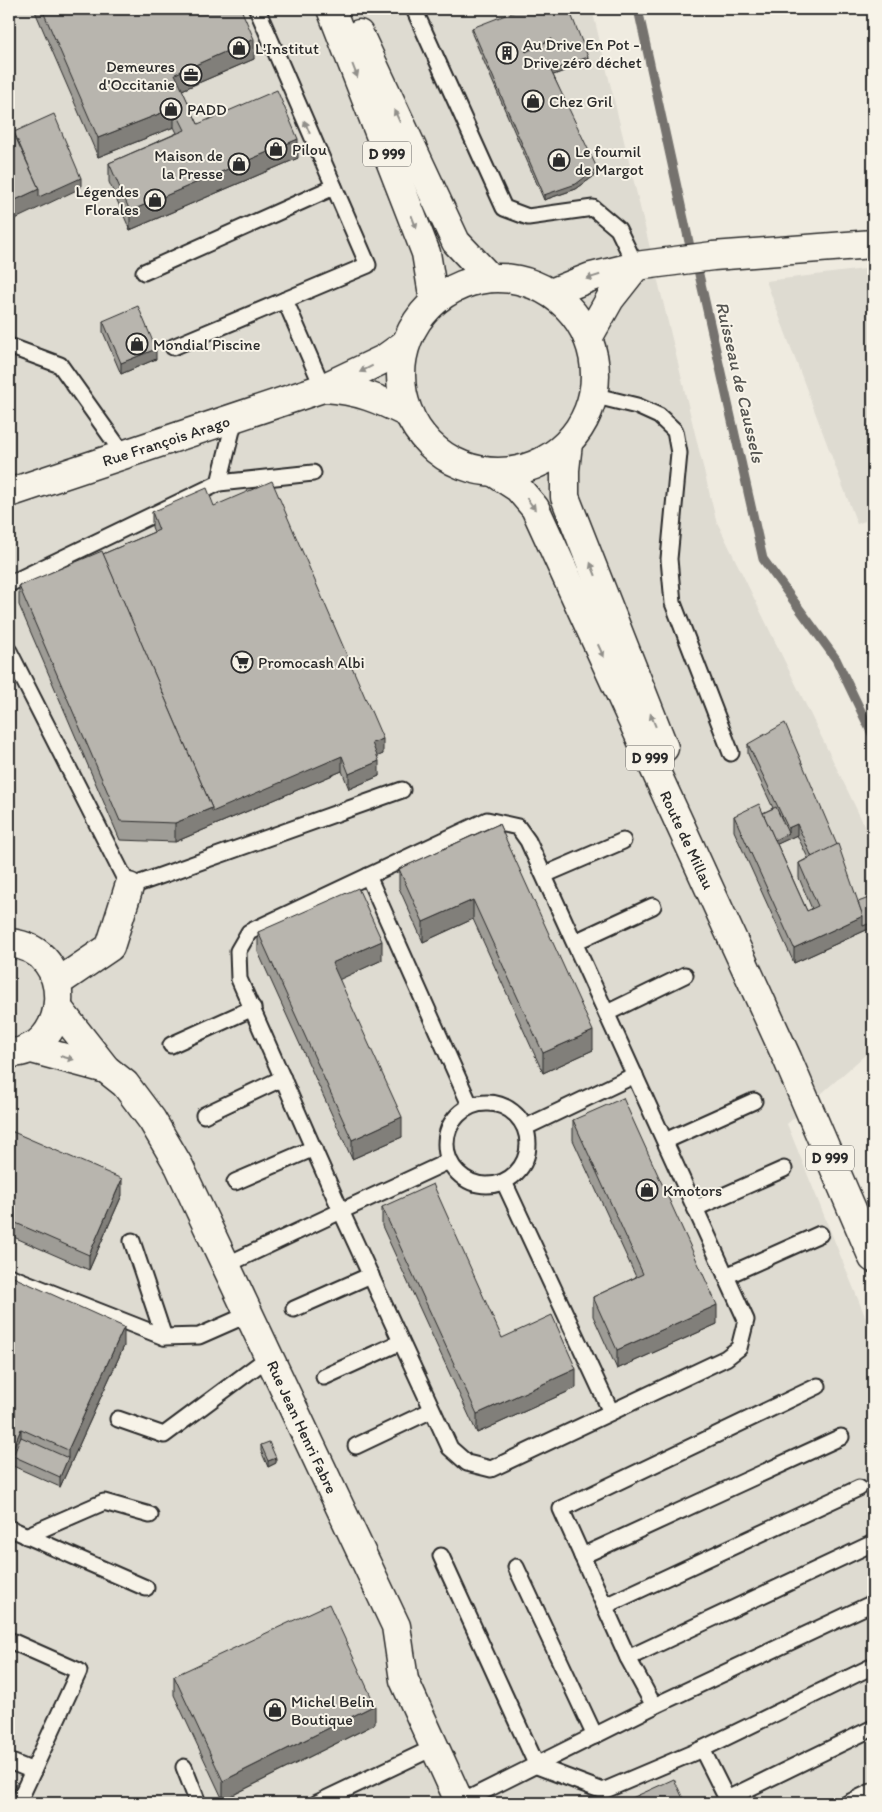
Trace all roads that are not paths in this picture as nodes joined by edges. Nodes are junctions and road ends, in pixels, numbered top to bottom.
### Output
1 (257, 9) edge
2 (331, 9) edge
3 (346, 9) edge
4 (414, 9) edge
5 (334, 187) junction
6 (873, 244) edge
7 (636, 266) junction
8 (144, 272) dead end
9 (490, 278) junction
10 (551, 293) junction
11 (285, 300) junction
12 (434, 302) junction
13 (588, 338) junction
14 (405, 344) junction
15 (9, 346) edge
16 (173, 347) dead end
17 (323, 388) junction
18 (592, 395) junction
19 (409, 414) junction
20 (235, 418) junction
21 (568, 443) junction
22 (124, 455) junction
23 (495, 472) junction
24 (313, 473) dead end
25 (219, 483) junction
26 (9, 493) edge
27 (9, 584) edge
28 (9, 652) edge
29 (731, 754) dead end
30 (402, 790) dead end
31 (623, 841) dead end
32 (368, 876) junction
33 (544, 876) junction
34 (129, 887) junction
35 (653, 906) dead end
36 (9, 928) edge
37 (575, 942) junction
38 (18, 946) edge
39 (686, 975) dead end
40 (57, 996) junction
41 (253, 1008) junction
42 (607, 1013) junction
43 (171, 1045) dead end
44 (18, 1050) edge
45 (787, 1058) junction
46 (106, 1069) junction
47 (635, 1075) junction
48 (283, 1078) junction
49 (754, 1101) dead end
50 (470, 1105) junction
51 (204, 1115) dead end
52 (526, 1127) junction
53 (665, 1141) junction
54 (314, 1148) junction
55 (449, 1160) junction
56 (784, 1169) dead end
57 (235, 1182) dead end
58 (504, 1182) junction
59 (696, 1208) junction
60 (341, 1211) junction
61 (820, 1234) dead end
62 (132, 1241) dead end
63 (873, 1258) edge
64 (226, 1265) junction
65 (371, 1275) junction
66 (9, 1276) edge
67 (726, 1276) junction
68 (294, 1309) dead end
69 (249, 1314) junction
70 (164, 1337) junction
71 (401, 1342) junction
72 (269, 1357) junction
73 (324, 1376) dead end
74 (818, 1386) dead end
75 (432, 1410) junction
76 (611, 1412) junction
77 (118, 1420) dead end
78 (841, 1437) dead end
79 (356, 1446) dead end
80 (859, 1488) dead end
81 (150, 1516) dead end
82 (9, 1528) edge
83 (26, 1536) junction
84 (873, 1543) edge
85 (441, 1556) dead end
86 (582, 1556) junction
87 (516, 1567) dead end
88 (146, 1588) dead end
89 (873, 1604) edge
90 (605, 1606) junction
91 (9, 1640) edge
92 (628, 1658) junction
93 (873, 1666) edge
94 (654, 1706) junction
95 (873, 1728) edge
96 (595, 1736) junction
97 (435, 1747) junction
98 (702, 1749) junction
99 (9, 1761) edge
100 (537, 1766) junction
101 (184, 1767) dead end
102 (33, 1772) junction
103 (873, 1791) edge
104 (728, 1801) edge
105 (18, 1803) edge
106 (198, 1803) edge
107 (318, 1803) edge
108 (460, 1803) edge
109 (848, 1803) edge

5 -> 1 lane
2 -> 12 main road, D 999
9 -> 3 main road, D 999
4 - 7 lane
5 - 8 lane
5 - 11 lane
6 - 7 main road
7 -> 10 main road
7 - 13 main road
9 - 10 main road
9 - 12 main road
10 - 13 main road
11 - 16 lane
11 - 17 lane
12 - 14 main road
13 - 18 main road
14 -> 17 main road, Rue François Arago
14 - 19 main road
15 - 22 lane
17 - 19 main road
17 - 20 main road, Rue François Arago
18 - 21 main road
18 - 29 lane
19 - 23 main road
20 - 22 main road, Rue François Arago
20 - 25 lane
21 - 23 main road
45 -> 21 main road, Route de Millau / D 999
22 - 26 main road, Rue François Arago
23 -> 45 main road, Route de Millau / D 999
24 - 25 lane
25 - 27 lane
28 - 34 lane
30 - 34 lane
31 - 33 lane
32 - 33 lane
32 - 41 lane
32 - 50 lane
33 - 37 lane
34 - 40 main road
35 - 37 lane
36 - 38 main road, Rue Jean Henri Fabre
37 - 42 lane
38 - 40 main road, Rue Jean Henri Fabre
39 - 42 lane
40 - 44 main road
40 - 46 main road, Rue Jean Henri Fabre
41 - 43 lane
41 - 48 lane
42 - 47 lane
44 -> 46 main road, Rue Jean Henri Fabre
45 - 63 main road, Route de Millau / D 999
46 - 64 main road, Rue Jean Henri Fabre
47 - 52 lane
47 - 53 lane
48 - 51 lane
48 - 54 lane
49 - 53 lane
50 - 52 lane
50 - 55 lane
52 - 58 lane
53 - 59 lane
54 - 57 lane
54 - 60 lane
55 - 58 lane
55 - 60 lane
56 - 59 lane
58 - 76 lane
59 - 67 lane
60 - 64 lane
60 - 65 lane
61 - 67 lane
62 - 70 lane
64 - 69 main road, Rue Jean Henri Fabre
65 - 68 lane
65 - 71 lane
66 - 70 lane
67 - 76 lane
69 - 70 lane
69 - 72 main road, Rue Jean Henri Fabre
71 - 73 lane
71 - 75 lane
72 - 77 lane
72 - 97 main road, Rue Jean Henri Fabre
74 - 86 lane
75 - 76 lane
75 - 79 lane
78 - 86 lane
80 - 90 lane
81 - 83 lane
82 - 83 lane
83 - 88 lane
84 - 92 lane
85 - 100 lane
86 - 90 lane
87 - 96 lane
89 - 94 lane
90 - 92 lane
91 - 102 lane
92 - 94 lane
93 - 98 lane
94 - 96 lane
95 - 104 lane
96 - 100 lane
97 - 107 lane
97 - 108 main road, Rue Jean Henri Fabre
98 - 100 lane
98 - 104 lane
99 - 102 lane
100 - 108 lane
101 - 106 lane
102 - 105 lane
103 - 109 lane

